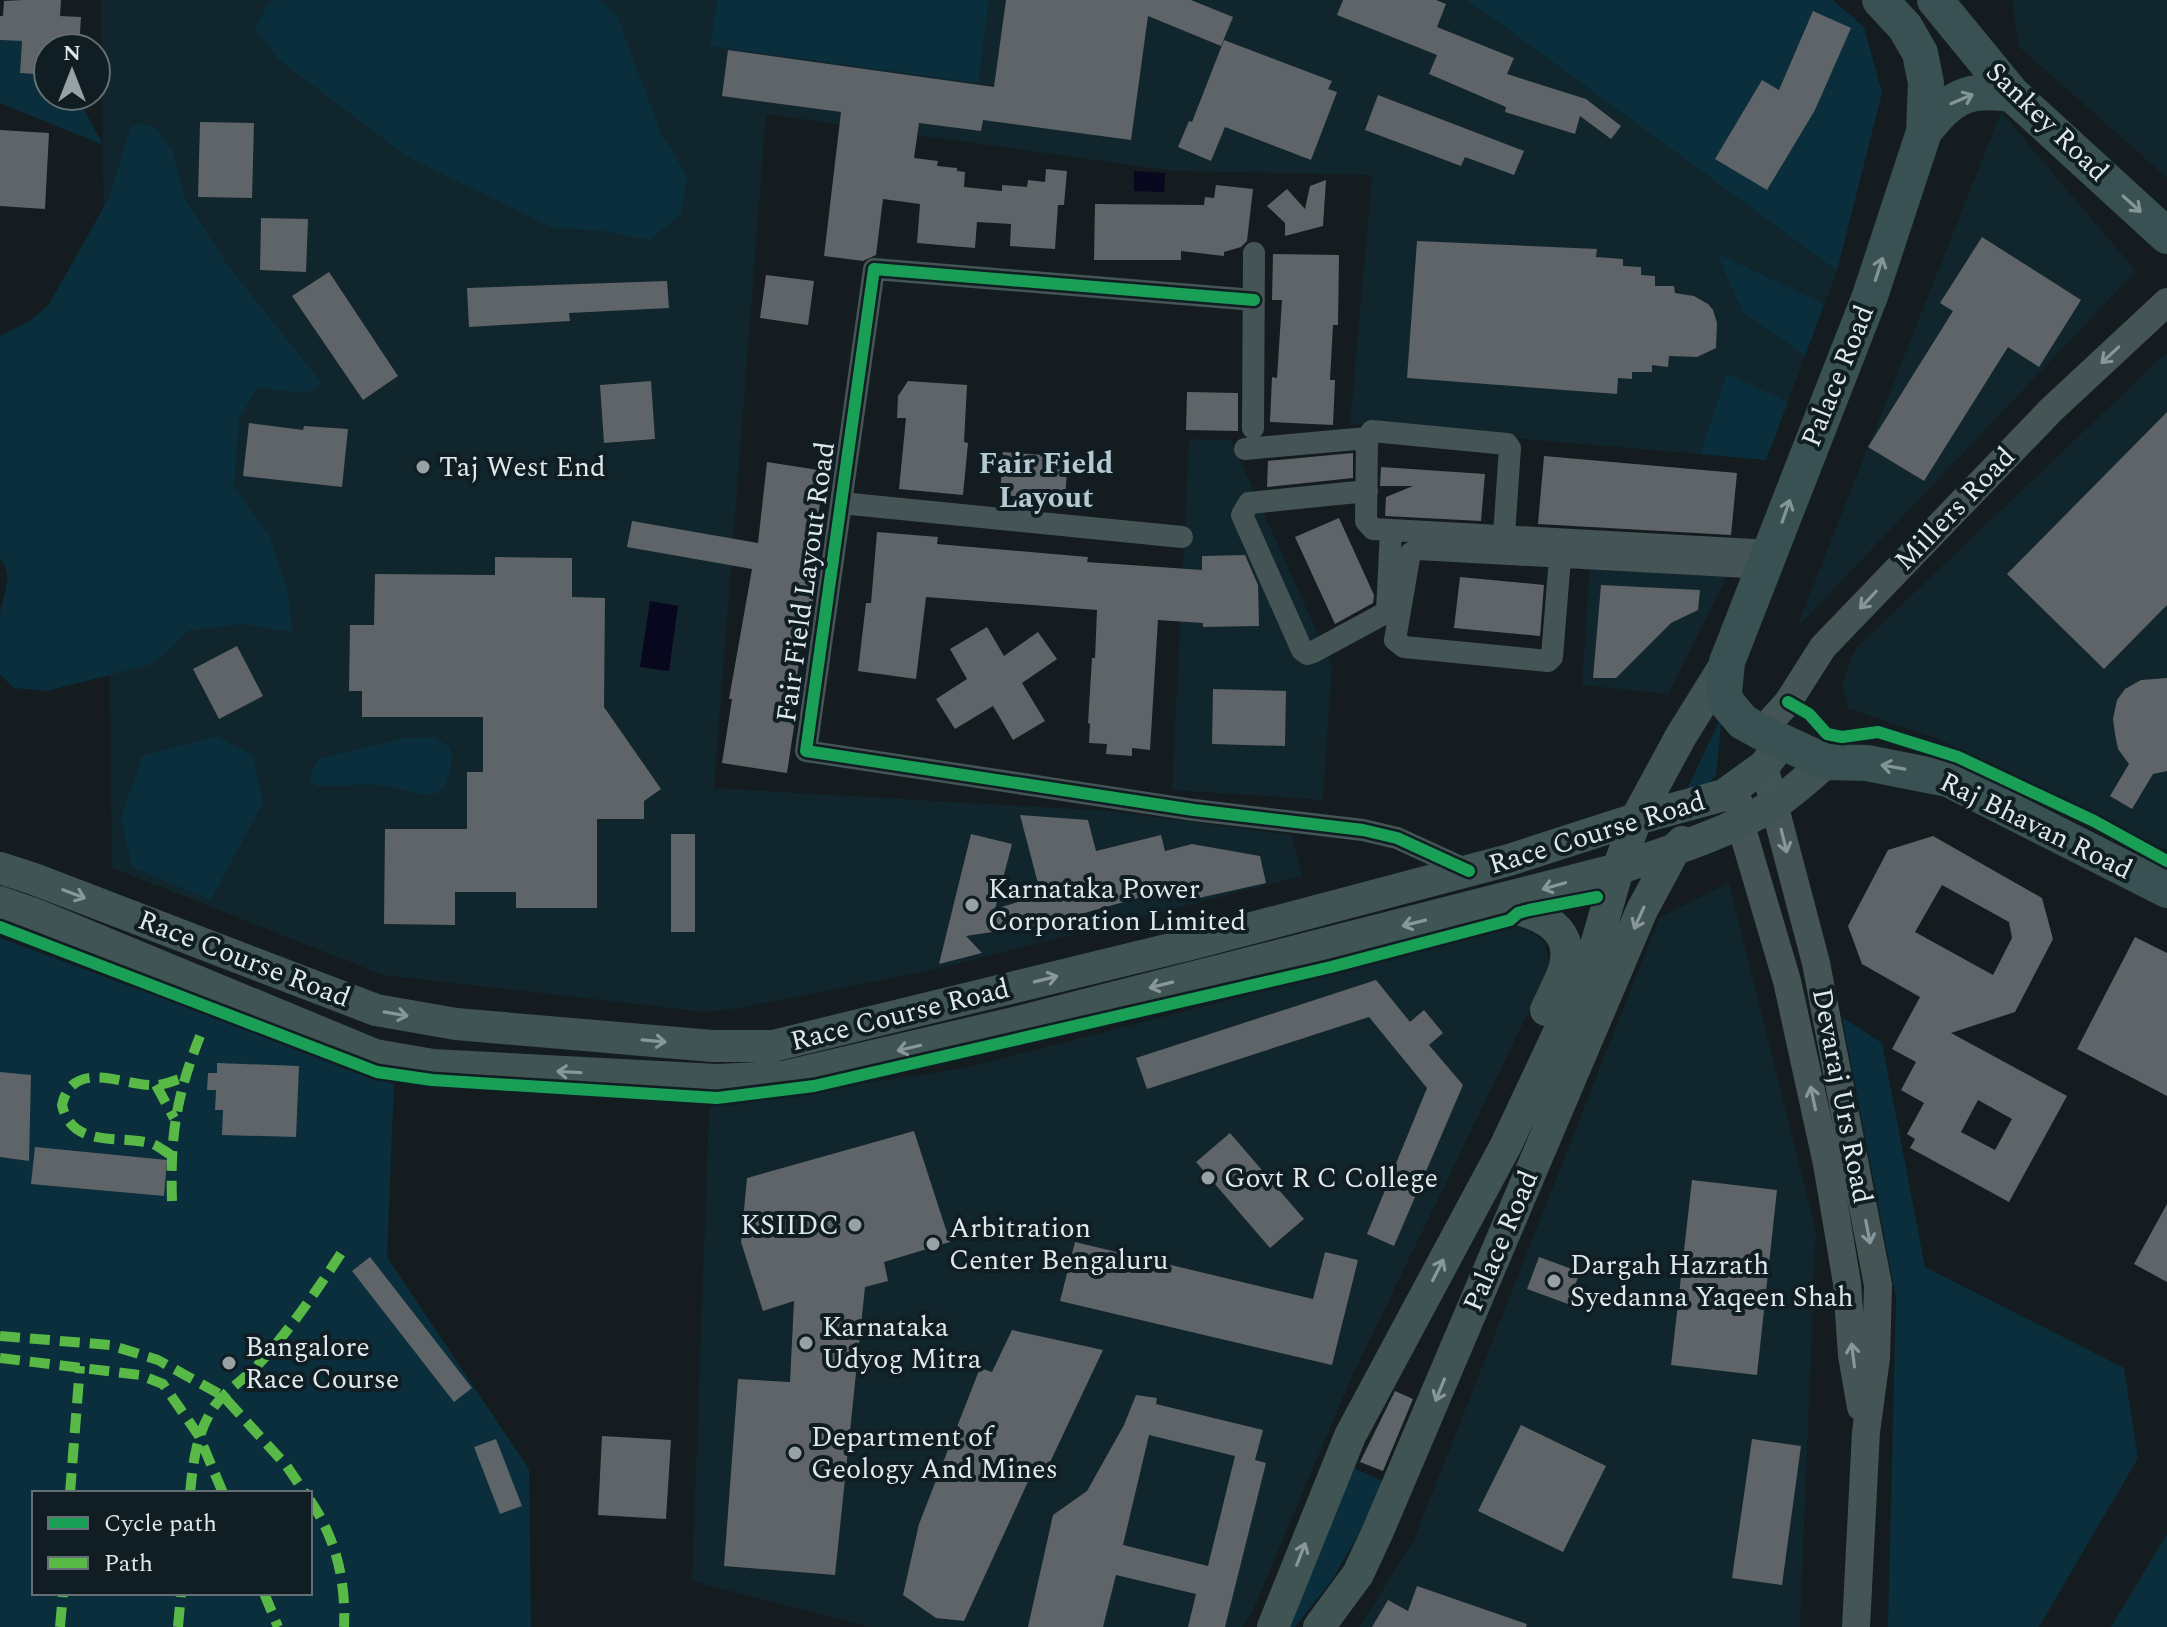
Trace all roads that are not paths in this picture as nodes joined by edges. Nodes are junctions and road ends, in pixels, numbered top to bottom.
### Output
1 (1880, 0) edge
2 (1935, 0) edge
3 (1910, 14) edge
4 (2012, 94) junction
5 (1924, 132) junction
6 (2167, 236) edge
7 (1254, 253) dead end
8 (1254, 300) junction
9 (2167, 302) edge
10 (1367, 438) junction
11 (1367, 491) junction
12 (841, 503) junction
13 (1391, 530) junction
14 (1504, 535) junction
15 (1182, 537) dead end
16 (1560, 558) junction
17 (1769, 560) junction
18 (1727, 662) junction
19 (1826, 762) junction
20 (1754, 764) junction
21 (1774, 805) junction
22 (1636, 819) junction
23 (1740, 822) junction
24 (1675, 849) junction
25 (0, 868) edge
26 (1618, 869) junction
27 (1469, 871) junction
28 (2167, 890) edge
29 (0, 902) edge
30 (1489, 903) junction
31 (1492, 1166) junction
32 (1416, 1312) junction
33 (1461, 1336) junction
34 (1866, 1432) junction
35 (1273, 1627) edge
36 (1319, 1627) edge
37 (1856, 1627) edge

1 - 3 main road
2 - 4 main road, Sankey Road
3 - 5 main road, Palace Road
5 -> 4 main road
4 -> 6 main road, Sankey Road
17 -> 5 main road, Palace Road
7 - 8 street
8 - 10 street
8 - 12 street, Fair Field Layout Road
9 -> 20 street, Millers Road
10 - 11 street
10 - 14 street
11 - 13 street
11 - 13 street
12 - 15 street, Fair Field Layout Road
12 - 27 street, Fair Field Layout Road
13 - 14 street
14 - 17 street
16 - 16 street
16 - 17 street
17 - 18 main road, Palace Road
18 - 20 main road, Palace Road
18 - 22 main road, Palace Road
19 - 20 main road, Palace Road
19 - 21 main road
28 -> 19 main road, Raj Bhavan Road
20 - 21 street, Devaraj Urs Road
20 - 22 main road, Race Course Road
20 - 23 street, Devaraj Urs Road
20 - 24 main road
21 - 23 main road, Race Course Road
21 -> 34 street, Devaraj Urs Road
22 - 26 main road, Palace Road
22 - 27 main road, Race Course Road
23 - 24 main road, Race Course Road
34 -> 23 street, Devaraj Urs Road
24 - 26 main road, Race Course Road
24 -> 33 main road, Palace Road
25 -> 27 main road, Race Course Road
26 -> 30 main road, Race Course Road
26 - 31 main road, Palace Road
30 -> 29 main road, Race Course Road
30 - 31 main road, Palace Road
32 -> 31 main road, Palace Road
32 - 33 main road
35 -> 32 main road, Palace Road
33 -> 36 main road, Palace Road
34 - 37 street, Devaraj Urs Road

